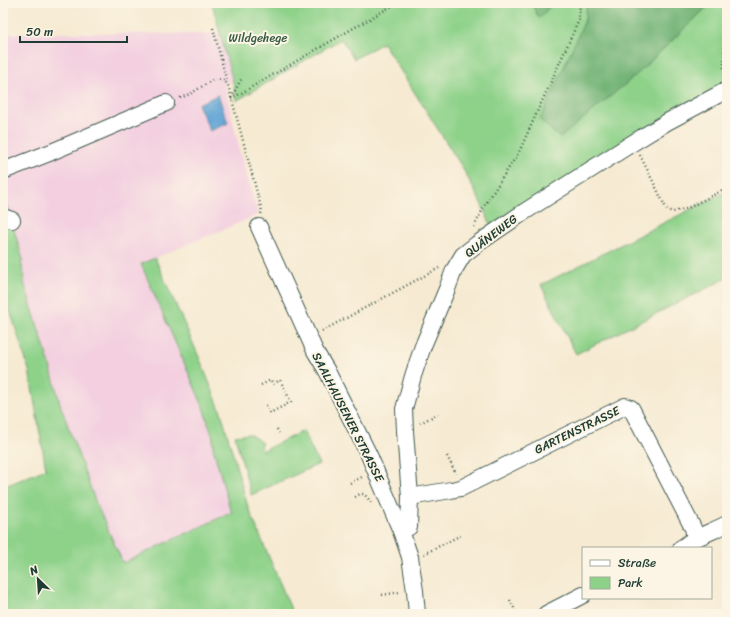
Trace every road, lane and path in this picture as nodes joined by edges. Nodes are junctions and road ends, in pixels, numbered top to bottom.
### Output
1 (397, 3) edge
2 (580, 3) edge
3 (725, 3) edge
4 (213, 28) dead end
5 (727, 75) edge
6 (242, 78) dead end
7 (228, 85) junction
8 (727, 90) edge
9 (231, 99) junction
10 (166, 103) joint
11 (631, 144) junction
12 (3, 171) edge
13 (727, 188) edge
14 (259, 227) joint
15 (472, 233) dead end
16 (442, 266) dead end
17 (309, 338) junction
18 (261, 385) dead end
19 (266, 405) dead end
20 (438, 414) dead end
21 (417, 424) dead end
22 (277, 428) dead end
23 (279, 433) dead end
24 (447, 456) dead end
25 (457, 476) dead end
26 (355, 497) dead end
27 (410, 497) junction
28 (373, 505) dead end
29 (727, 524) edge
30 (401, 531) junction
31 (461, 535) dead end
32 (695, 538) junction
33 (683, 547) edge
34 (421, 556) dead end
35 (401, 592) dead end
36 (382, 595) dead end
37 (582, 596) edge
38 (510, 600) dead end
39 (417, 614) edge
40 (517, 614) edge
41 (546, 614) edge

1 - 9 path
2 - 15 path
3 - 5 path
4 - 7 path
6 - 9 path
7 - 9 path
7 - 10 path
8 - 11 street, QUÄNEWEG
9 - 14 path
10 - 12 street
11 - 13 path
11 - 27 street, QUÄNEWEG
14 - 17 street, SAALHAUSENER STRASSE
16 - 17 path
17 - 30 street, SAALHAUSENER STRASSE
18 - 19 path
20 - 21 path
22 - 23 path
24 - 25 path
26 - 28 path
27 - 30 street, QUÄNEWEG
27 - 32 street, GARTENSTRASSE
29 - 32 street
30 - 39 street, SAALHAUSENER STRASSE
31 - 34 path
32 - 33 street
35 - 36 path
37 - 41 street
38 - 40 path

